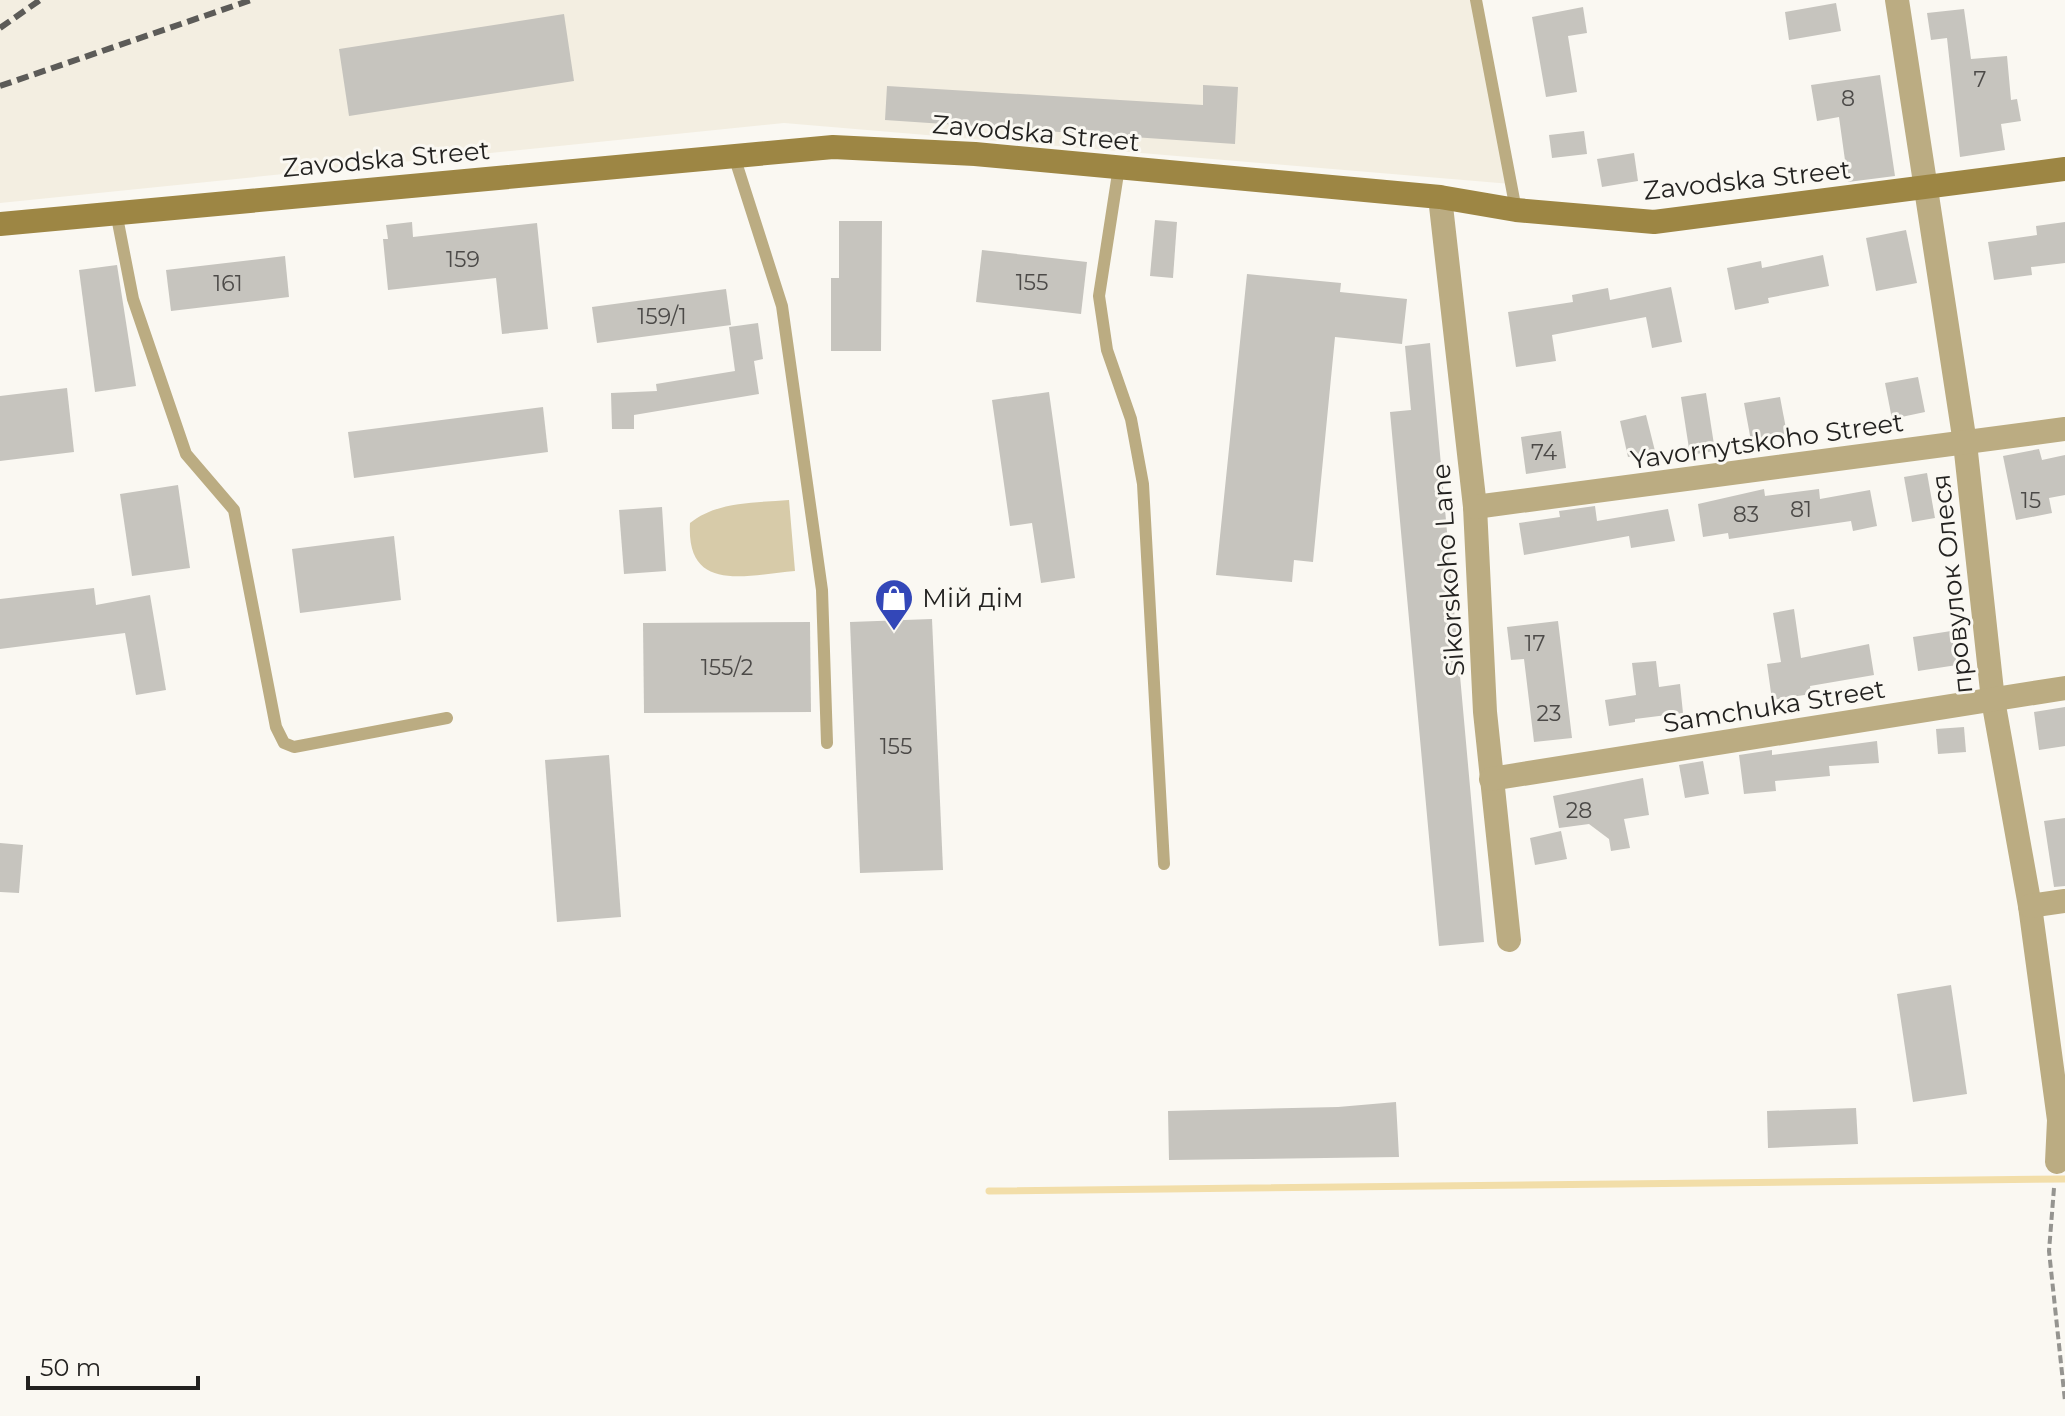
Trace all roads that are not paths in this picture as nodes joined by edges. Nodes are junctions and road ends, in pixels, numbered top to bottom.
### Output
1 (1476, 0) edge
2 (1897, 0) edge
3 (734, 156) junction
4 (1119, 167) junction
5 (2065, 169) edge
6 (1927, 188) junction
7 (1440, 197) junction
8 (1516, 210) junction
9 (116, 212) junction
10 (0, 224) edge
11 (2065, 429) edge
12 (1965, 443) junction
13 (1475, 507) junction
14 (2065, 688) edge
15 (1993, 700) junction
16 (447, 718) dead end
17 (827, 743) dead end
18 (1491, 779) junction
19 (1164, 864) dead end
20 (2065, 901) edge
21 (2030, 906) junction
22 (1509, 940) dead end
23 (2062, 1120) edge
24 (2057, 1166) dead end

1 - 8 lane
2 - 6 street, провулок Олеся
3 - 4 street, Zavodska Street
3 - 9 street, Zavodska Street
3 - 17 lane
4 - 7 street, Zavodska Street
4 - 19 lane
5 - 6 street, Zavodska Street
6 - 8 street, Zavodska Street
6 - 12 street, провулок Олеся
7 - 8 street, Zavodska Street
7 - 13 street, Sikorskoho Lane
9 - 10 street, Zavodska Street
9 - 16 lane
11 - 12 street, Yavornytskoho Street
12 - 13 street, Yavornytskoho Street
12 - 15 street, провулок Олеся
13 - 18 street, Sikorskoho Lane
14 - 15 street, Samchuka Street
15 - 18 street, Samchuka Street
15 - 21 street, провулок Олеся
18 - 22 street, Sikorskoho Lane
20 - 21 street
21 - 23 street, провулок Олеся
23 - 24 street, провулок Олеся

